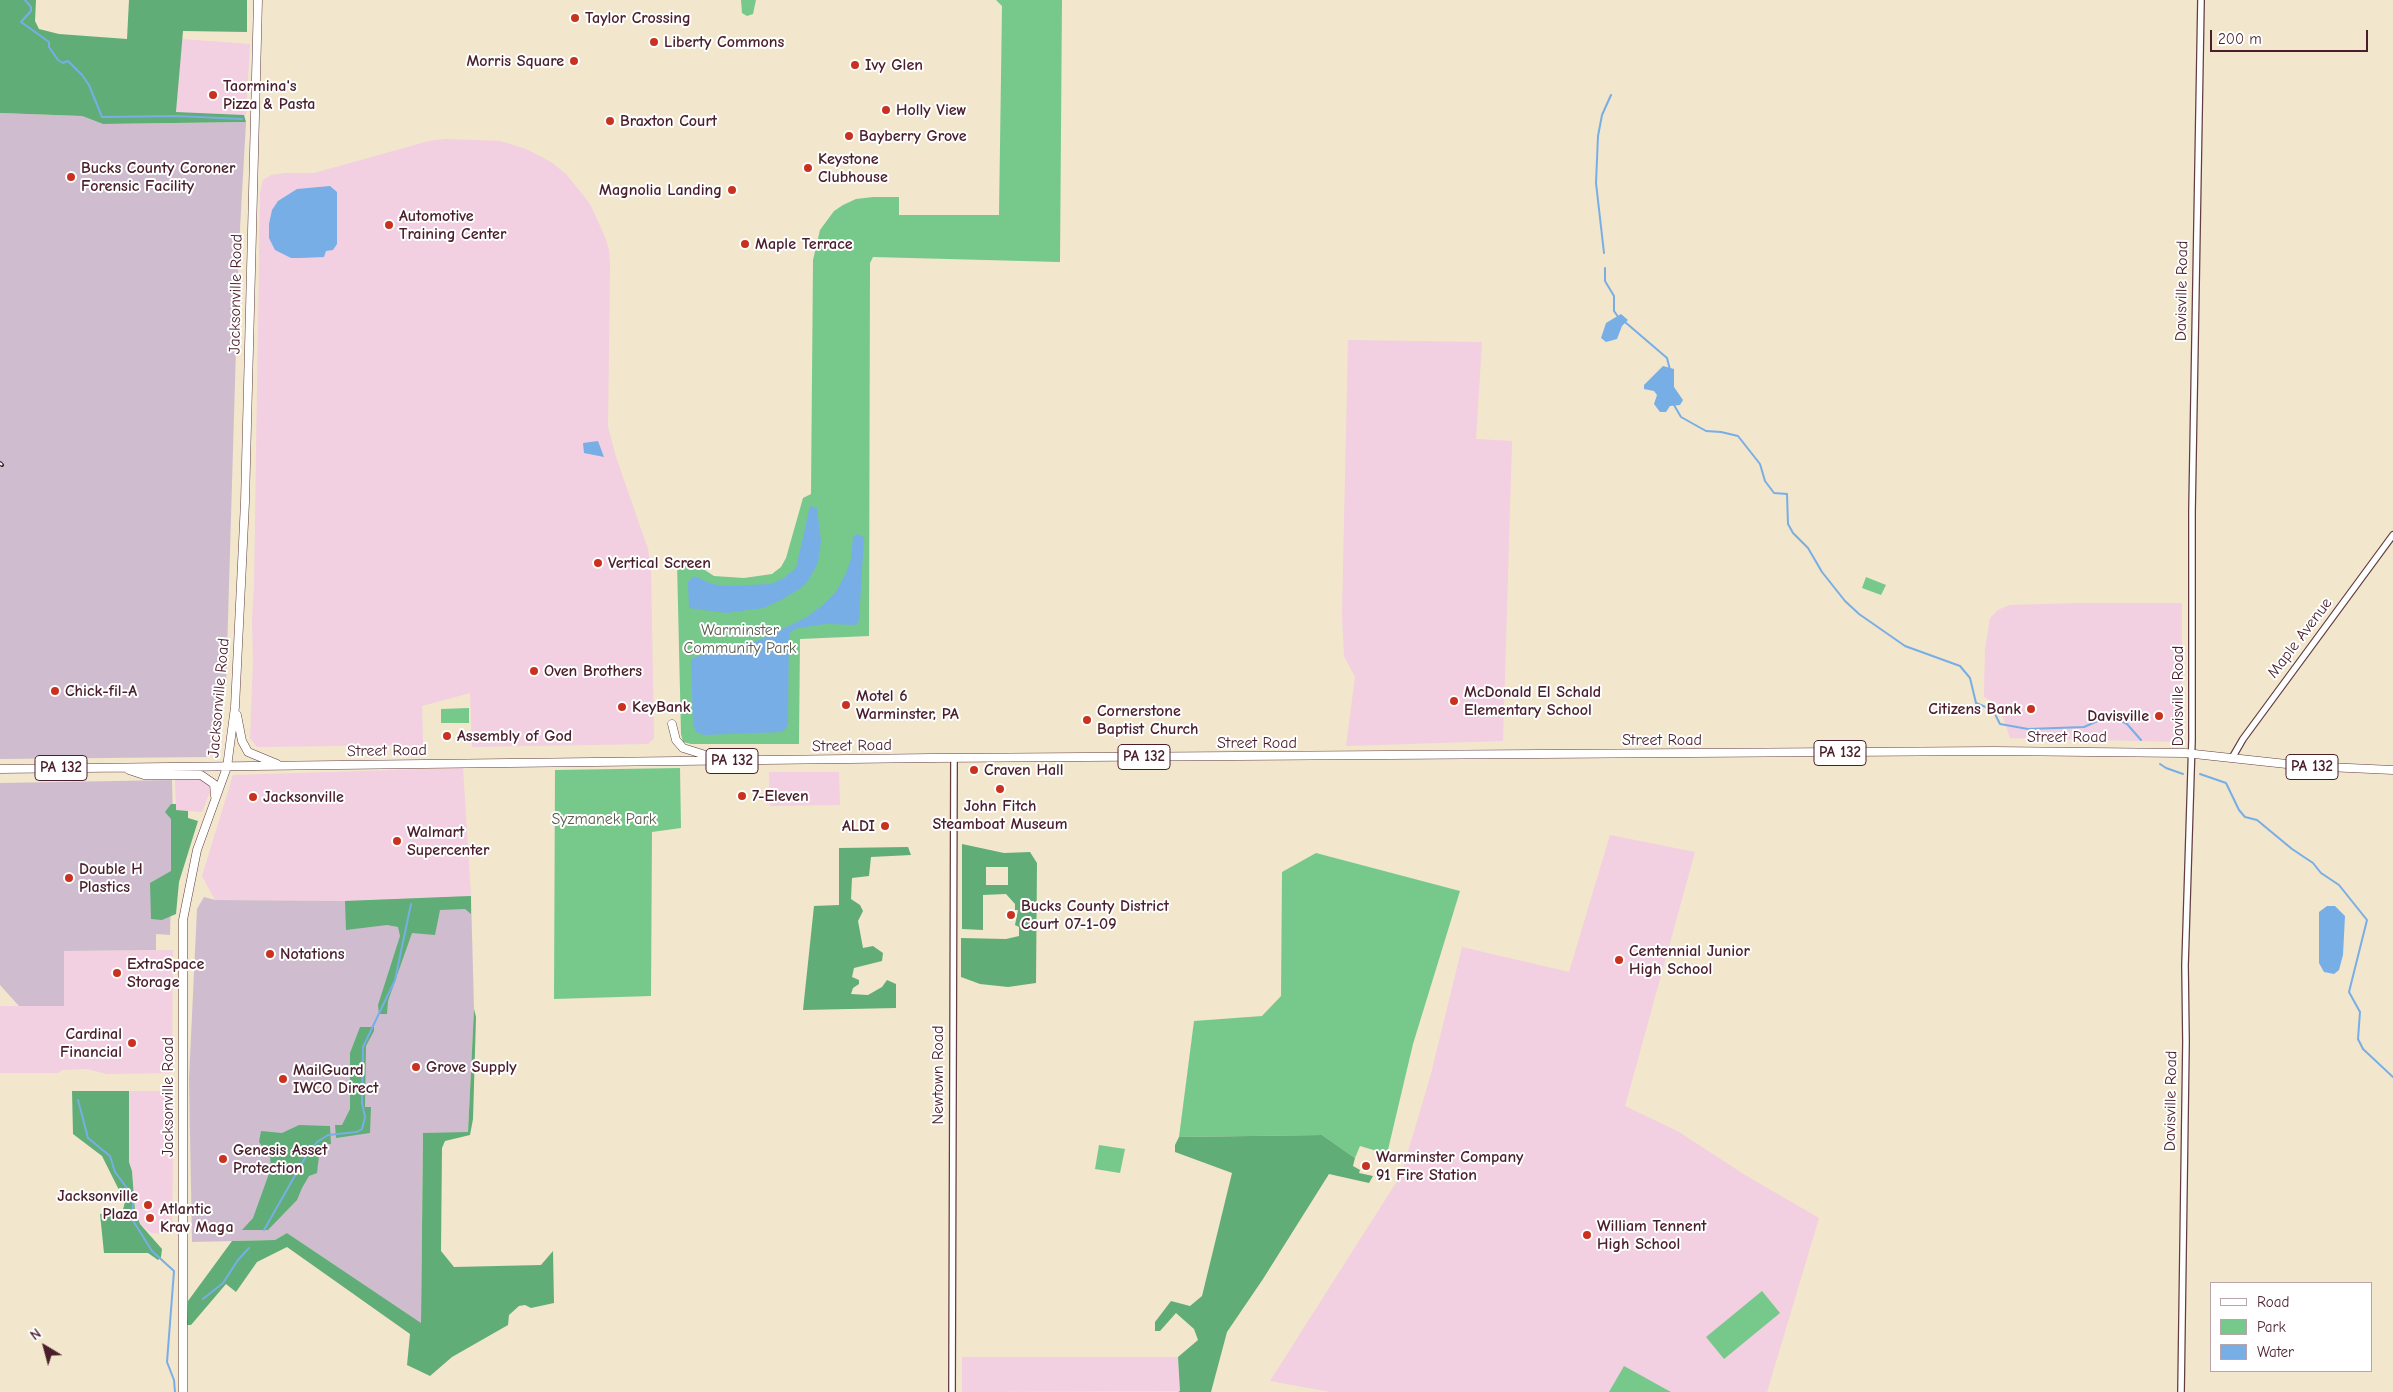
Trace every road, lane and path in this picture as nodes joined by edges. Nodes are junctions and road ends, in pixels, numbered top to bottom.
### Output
1 (258, 0) edge
2 (2201, 0) edge
3 (2393, 535) edge
4 (235, 707) junction
5 (672, 724) dead end
6 (2191, 753) junction
7 (954, 758) junction
8 (2232, 758) junction
9 (727, 761) junction
10 (284, 766) junction
11 (226, 767) junction
12 (122, 768) junction
13 (0, 769) edge
14 (2393, 770) edge
15 (216, 799) junction
16 (183, 1392) edge
17 (952, 1392) edge
18 (2181, 1392) edge

1 - 4 main road, Jacksonville Road
2 - 6 street, Davisville Road
3 - 8 street, Maple Avenue
4 - 10 main road
4 - 11 main road, Jacksonville Road
5 - 9 main road
6 - 7 main road, Street Road / PA 132
6 - 8 main road, Street Road / PA 132
6 - 18 street, Davisville Road
7 - 9 main road, Street Road / PA 132
7 - 17 street, Newtown Road
8 - 14 main road, Street Road / PA 132
9 - 10 main road, Street Road / PA 132
10 - 11 main road, Street Road / PA 132
11 - 12 main road, Street Road / PA 132
11 - 15 main road, Jacksonville Road
12 - 13 main road, Street Road / PA 132
12 - 15 main road
15 - 16 main road, Jacksonville Road

